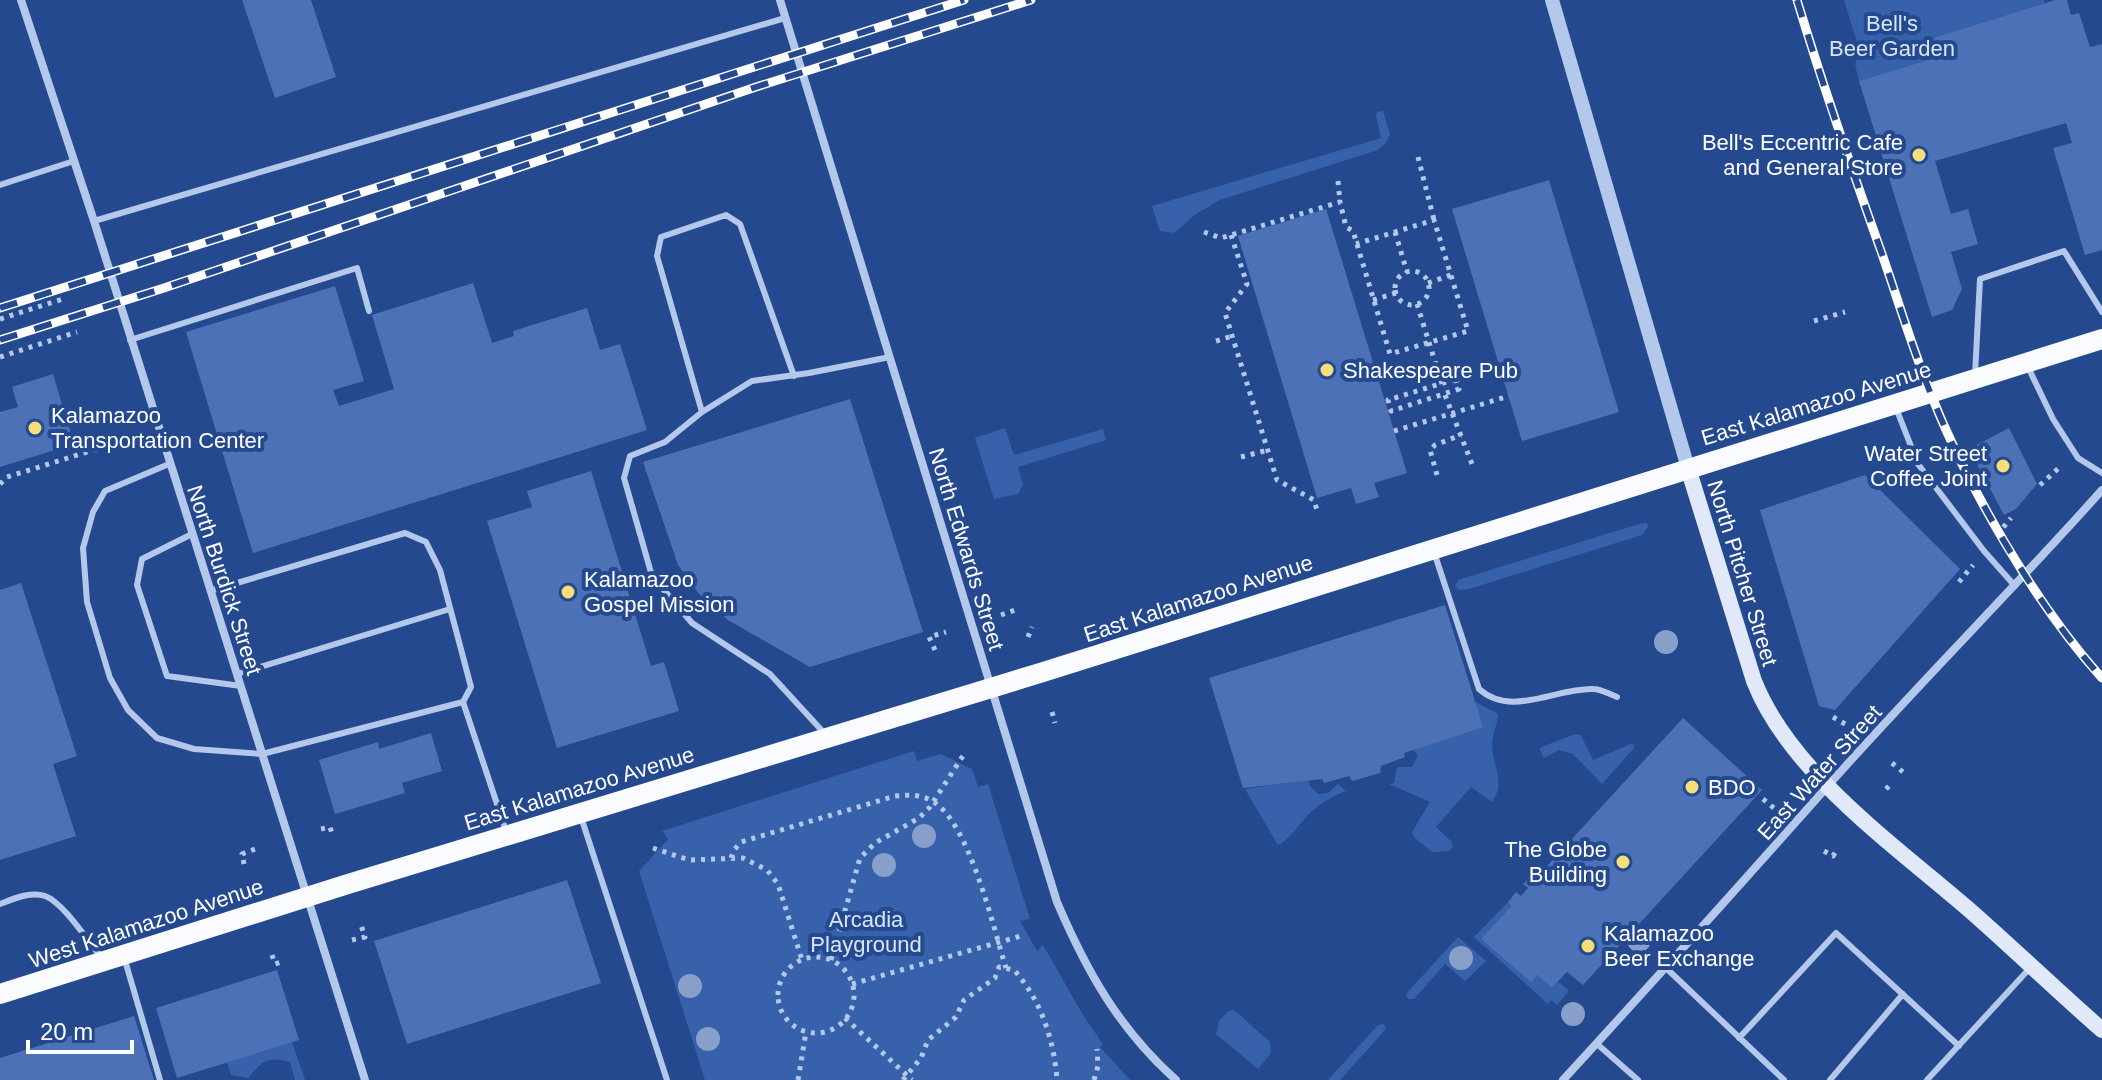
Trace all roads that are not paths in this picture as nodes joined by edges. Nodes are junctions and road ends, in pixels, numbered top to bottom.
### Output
1 (21, 0) edge
2 (780, 0) edge
3 (1552, 0) edge
4 (785, 18) junction
5 (74, 161) junction
6 (0, 185) edge
7 (94, 221) junction
8 (369, 311) dead end
9 (2102, 312) edge
10 (2102, 339) edge
11 (130, 340) junction
12 (890, 357) junction
13 (2027, 363) junction
14 (794, 376) junction
15 (1975, 380) junction
16 (1895, 405) junction
17 (702, 412) junction
18 (169, 464) junction
19 (1688, 468) junction
20 (2102, 473) edge
21 (2102, 490) edge
22 (192, 534) junction
23 (1433, 548) junction
24 (2015, 586) junction
25 (210, 591) junction
26 (450, 609) junction
27 (237, 674) junction
28 (241, 686) junction
29 (991, 688) junction
30 (1617, 697) dead end
31 (463, 702) junction
32 (828, 737) junction
33 (262, 754) junction
34 (1827, 787) junction
35 (579, 813) junction
36 (507, 835) junction
37 (307, 897) junction
38 (0, 904) edge
39 (114, 958) junction
40 (2032, 965) junction
41 (1665, 967) junction
42 (0, 994) edge
43 (1903, 994) junction
44 (2102, 1030) edge
45 (1739, 1038) junction
46 (1596, 1043) junction
47 (1959, 1046) junction
48 (160, 1080) edge
49 (365, 1080) edge
50 (667, 1080) edge
51 (1176, 1080) edge
52 (1563, 1080) edge
53 (1638, 1080) edge
54 (1784, 1080) edge
55 (1830, 1080) edge
56 (1927, 1080) edge

1 - 5 street, North Burdick Street
2 - 4 street, North Edwards Street
3 - 19 street, North Pitcher Street
4 - 7 lane
4 - 12 street, North Edwards Street
5 - 6 lane
5 - 7 street, North Burdick Street
7 - 11 street, North Burdick Street
8 - 11 lane
9 - 15 lane
10 - 13 main road, East Kalamazoo Avenue
11 - 18 street, North Burdick Street
12 - 14 lane
12 - 29 street, North Edwards Street
13 - 15 main road, East Kalamazoo Avenue
13 - 20 lane
14 - 17 lane
14 - 17 lane
15 - 16 main road, East Kalamazoo Avenue
16 - 19 main road, East Kalamazoo Avenue
16 - 24 lane
17 - 32 lane
18 - 22 street, North Burdick Street
18 - 33 lane
19 - 23 main road, East Kalamazoo Avenue
19 - 34 main road, North Pitcher Street
21 - 24 street, East Water Street
22 - 25 street, North Burdick Street
22 - 28 lane
23 - 29 main road, East Kalamazoo Avenue
23 - 30 lane
24 - 34 street, East Water Street
25 - 26 lane
25 - 27 street, North Burdick Street
26 - 27 lane
26 - 31 lane
27 - 28 street, North Burdick Street
28 - 33 street, North Burdick Street
29 - 32 main road, East Kalamazoo Avenue
29 - 51 street, North Edwards Street
31 - 33 lane
31 - 36 lane
32 - 35 main road, East Kalamazoo Avenue
33 - 37 street, North Burdick Street
34 - 40 main road, North Pitcher Street
34 - 41 street, East Water Street
35 - 36 main road, East Kalamazoo Avenue
35 - 50 lane
36 - 37 main road, East Kalamazoo Avenue
37 - 39 main road, West Kalamazoo Avenue
37 - 49 street, North Burdick Street
38 - 39 lane
39 - 42 main road, West Kalamazoo Avenue
39 - 48 lane
40 - 44 main road, North Pitcher Street
40 - 47 lane
41 - 45 lane
41 - 46 street, East Water Street
43 - 45 lane
43 - 47 lane
43 - 55 lane
45 - 54 lane
46 - 52 street, East Water Street
46 - 53 lane
47 - 56 lane

